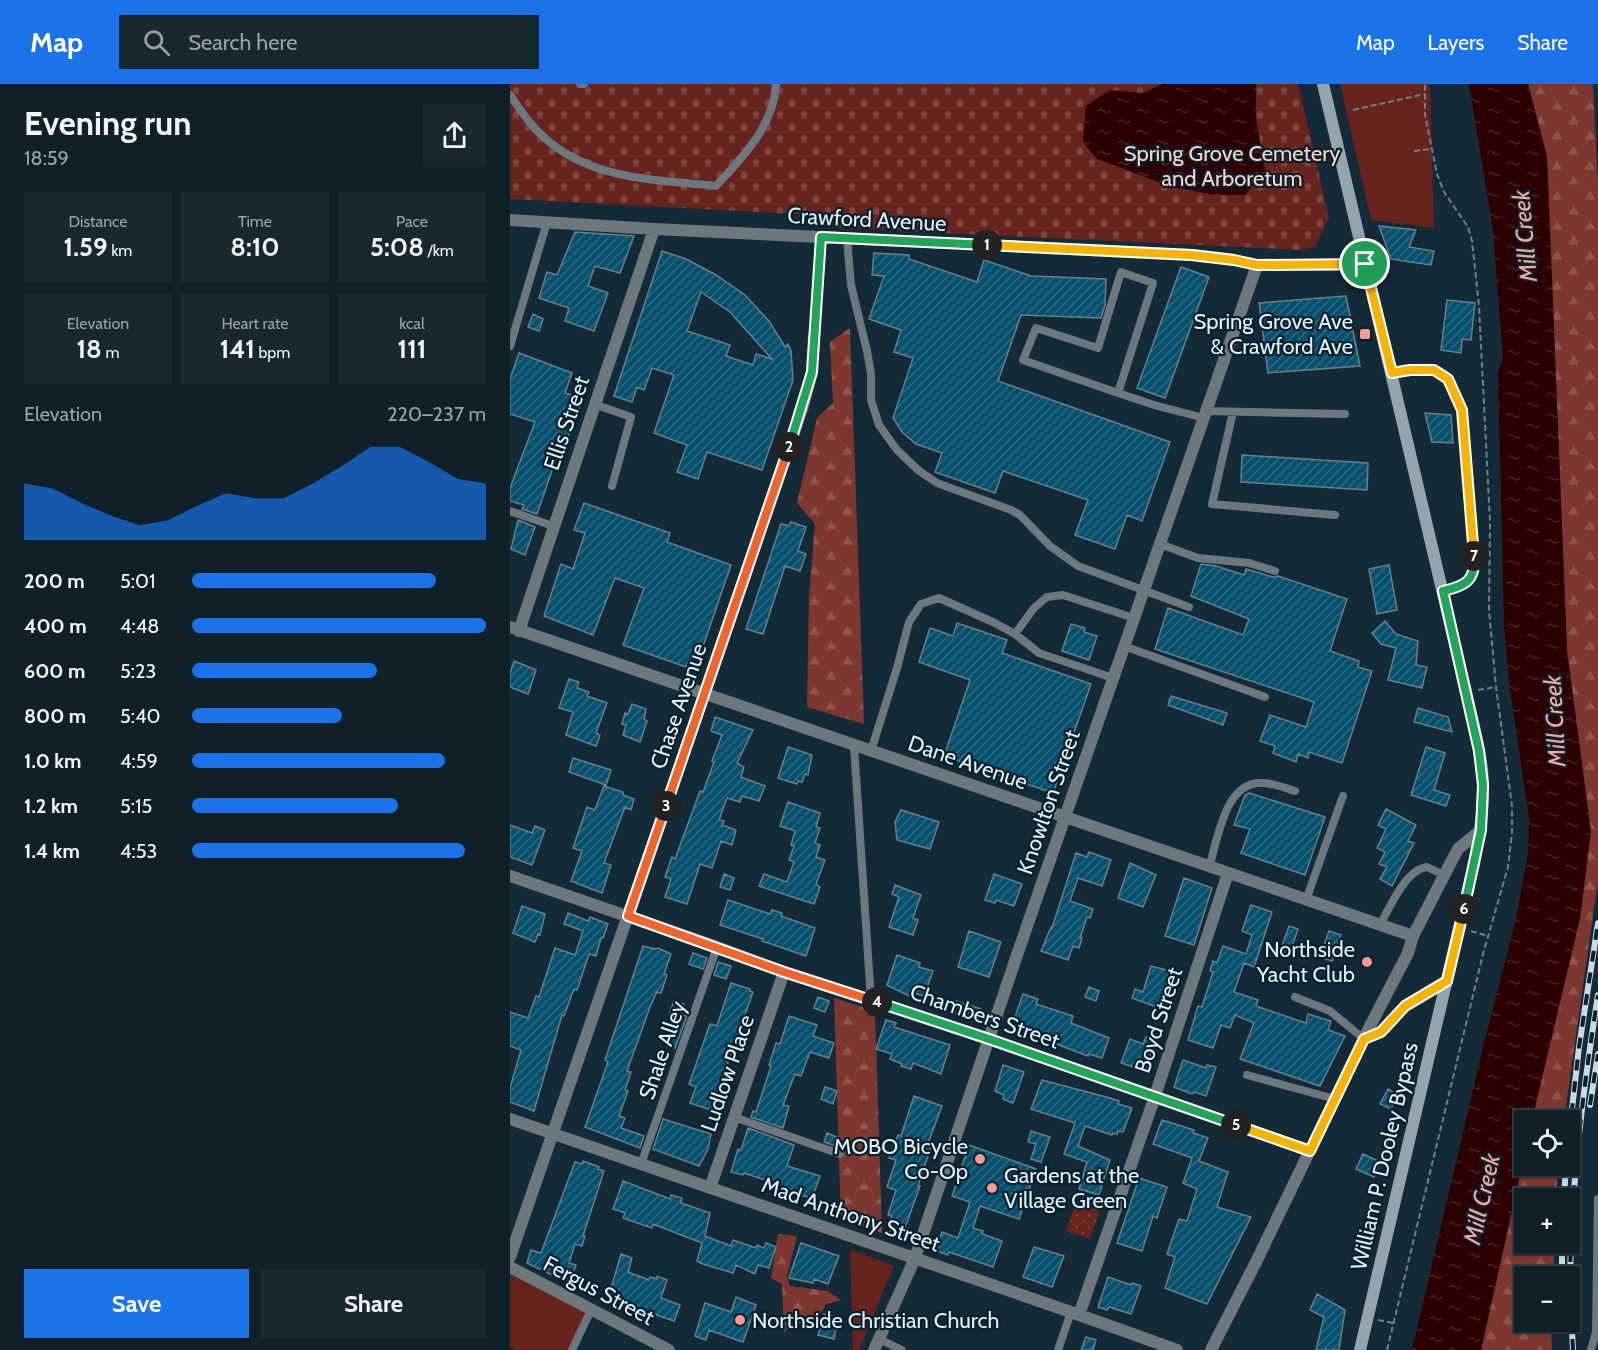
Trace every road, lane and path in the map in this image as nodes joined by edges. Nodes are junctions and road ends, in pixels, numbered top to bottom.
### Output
1 (580, 84) edge
2 (585, 84) edge
3 (776, 84) edge
4 (1323, 84) edge
5 (1425, 84) edge
6 (1425, 94) junction
7 (510, 95) edge
8 (1353, 110) dead end
9 (1414, 151) dead end
10 (510, 219) edge
11 (547, 222) junction
12 (654, 229) junction
13 (821, 237) junction
14 (847, 239) junction
15 (1365, 264) junction
16 (1257, 265) junction
17 (814, 336) joint
18 (510, 346) edge
19 (1392, 373) junction
20 (1118, 393) junction
21 (594, 404) junction
22 (1233, 412) junction
23 (1205, 414) junction
24 (1345, 414) dead end
25 (612, 486) dead end
26 (510, 511) edge
27 (1335, 514) dead end
28 (553, 526) junction
29 (1160, 544) junction
30 (1275, 571) dead end
31 (1144, 591) junction
32 (1443, 591) junction
33 (1189, 607) dead end
34 (1134, 618) junction
35 (515, 629) edge
36 (1015, 634) junction
37 (1124, 646) junction
38 (1113, 678) junction
39 (1496, 687) dead end
40 (1467, 693) junction
41 (704, 694) junction
42 (1265, 697) dead end
43 (854, 746) junction
44 (871, 751) junction
45 (1295, 791) dead end
46 (1343, 796) dead end
47 (1065, 817) junction
48 (1481, 830) junction
49 (1209, 867) junction
50 (1228, 873) junction
51 (1444, 875) junction
52 (510, 876) edge
53 (1306, 900) junction
54 (628, 916) junction
55 (1380, 925) junction
56 (1459, 928) junction
57 (1413, 936) junction
58 (1488, 936) dead end
59 (717, 947) junction
60 (784, 972) junction
61 (1447, 981) junction
62 (1295, 997) dead end
63 (871, 1000) junction
64 (989, 1039) junction
65 (1364, 1039) junction
66 (1247, 1075) dead end
67 (1155, 1096) junction
68 (1335, 1099) junction
69 (734, 1118) junction
70 (510, 1119) edge
71 (553, 1134) junction
72 (1310, 1151) junction
73 (840, 1154) dead end
74 (641, 1164) junction
75 (710, 1188) junction
76 (1598, 1199) edge
77 (510, 1257) edge
78 (915, 1258) junction
79 (510, 1267) edge
80 (591, 1311) junction
81 (1075, 1313) junction
82 (877, 1344) edge
83 (572, 1350) edge
84 (669, 1350) edge
85 (902, 1350) edge
86 (1058, 1350) edge
87 (1177, 1350) edge
88 (1211, 1350) edge
89 (1360, 1350) edge
90 (1591, 1350) edge

1 - 2 lane
3 - 7 lane
4 - 15 main road, William P. Dooley Bypass
5 - 6 path
6 - 8 path
6 - 9 path
10 - 11 street, Crawford Avenue
11 - 12 street, Crawford Avenue
11 - 18 lane
12 - 13 street, Crawford Avenue
12 - 21 street, Ellis Street
13 - 14 street, Crawford Avenue
13 - 17 lane
14 - 16 street, Crawford Avenue
14 - 31 lane
15 - 16 street, Crawford Avenue
15 - 19 main road, William P. Dooley Bypass
16 - 23 street, Knowlton Street
17 - 41 street, Chase Avenue
19 - 32 main road, William P. Dooley Bypass
19 - 32 lane
20 - 20 lane
20 - 23 lane
21 - 25 lane
21 - 28 street, Ellis Street
22 - 23 lane
22 - 24 lane
22 - 27 lane
23 - 29 street, Knowlton Street
26 - 28 lane
28 - 35 street, Ellis Street
29 - 30 lane
29 - 31 street, Knowlton Street
31 - 33 lane
31 - 34 street, Knowlton Street
32 - 40 main road, William P. Dooley Bypass
34 - 36 lane
34 - 37 street, Knowlton Street
35 - 41 street, Dane Avenue
36 - 38 lane
36 - 44 lane
37 - 38 street, Knowlton Street
37 - 42 lane
38 - 47 street, Knowlton Street
39 - 40 path
40 - 48 main road, William P. Dooley Bypass
41 - 43 street, Dane Avenue
41 - 54 street, Chase Avenue
43 - 44 street, Dane Avenue
43 - 63 lane
44 - 47 street, Dane Avenue
45 - 49 lane
46 - 53 lane
47 - 49 street, Dane Avenue
47 - 64 street, Knowlton Street
48 - 51 street
48 - 56 main road, William P. Dooley Bypass
49 - 50 street, Dane Avenue
50 - 53 street, Dane Avenue
50 - 67 street, Boyd Street
51 - 55 lane
51 - 57 street
52 - 54 street, Chambers Street
53 - 55 street, Dane Avenue
54 - 59 street, Chambers Street
54 - 71 street, Chase Avenue
55 - 57 street, Dane Avenue
56 - 58 path
56 - 61 main road, William P. Dooley Bypass
57 - 65 street
59 - 60 street, Chambers Street
59 - 74 lane, Shale Alley
60 - 63 street, Chambers Street
60 - 69 street, Ludlow Place
61 - 65 street
61 - 89 main road, William P. Dooley Bypass
62 - 65 lane
63 - 64 street, Chambers Street
64 - 67 street, Chambers Street
64 - 78 street, Knowlton Street
65 - 68 street
66 - 68 lane
67 - 72 street, Chambers Street
67 - 81 street, Boyd Street
68 - 72 street
69 - 73 lane
69 - 75 street, Ludlow Place
70 - 71 street, Mad Anthony Street
71 - 74 street, Mad Anthony Street
71 - 77 street, Chase Avenue
72 - 88 street
74 - 75 street, Mad Anthony Street
75 - 78 street, Mad Anthony Street
76 - 90 lane
78 - 81 street, Mad Anthony Street
78 - 82 street, Knowlton Street
79 - 80 street, Fergus Street
80 - 83 lane
80 - 84 street, Fergus Street
81 - 86 lane
81 - 87 street, Mad Anthony Street
82 - 85 lane

